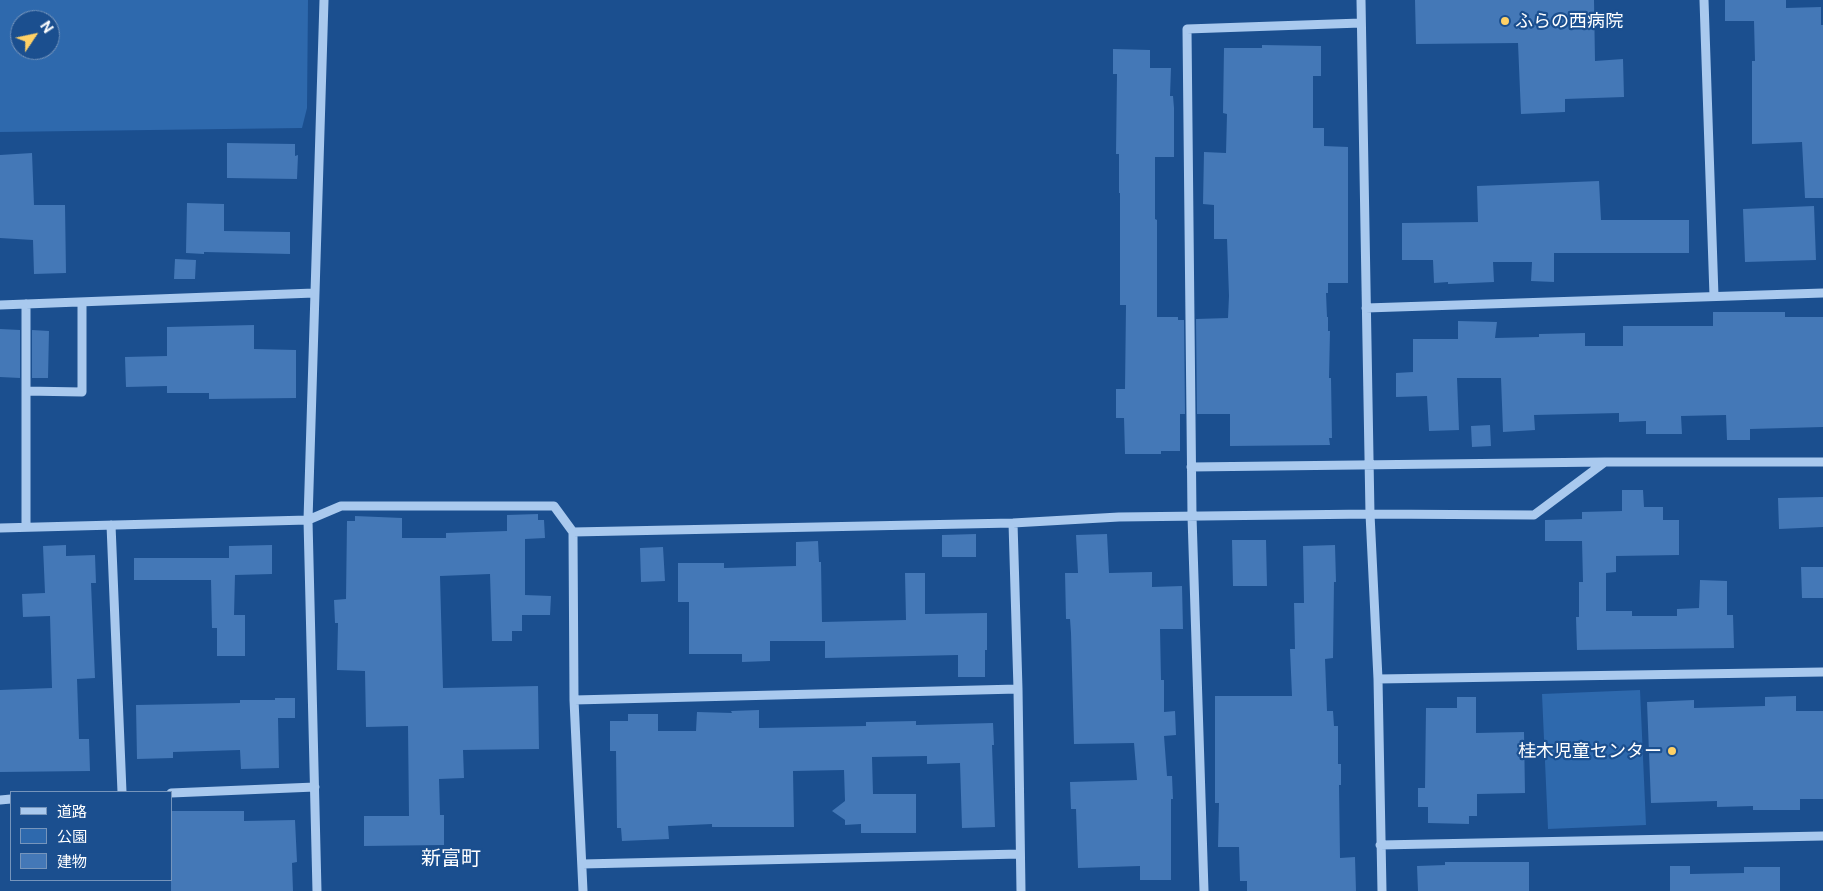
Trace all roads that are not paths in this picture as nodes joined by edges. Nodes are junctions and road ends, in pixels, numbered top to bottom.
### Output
1 (324, 0) edge
2 (1361, 0) edge
3 (1704, 0) edge
4 (1361, 23) junction
5 (314, 293) junction
6 (1823, 293) edge
7 (1714, 296) junction
8 (82, 302) junction
9 (26, 304) junction
10 (0, 305) edge
11 (1366, 308) junction
12 (26, 391) junction
13 (1605, 462) junction
14 (1823, 462) edge
15 (1369, 464) junction
16 (1191, 467) junction
17 (1370, 514) junction
18 (1192, 516) junction
19 (308, 520) junction
20 (1013, 523) junction
21 (111, 525) junction
22 (0, 528) edge
23 (26, 528) junction
24 (573, 532) junction
25 (1823, 672) edge
26 (1378, 679) junction
27 (1018, 689) junction
28 (574, 700) junction
29 (315, 787) junction
30 (122, 791) edge
31 (172, 793) edge
32 (1823, 836) edge
33 (1380, 845) junction
34 (1020, 854) junction
35 (582, 864) junction
36 (317, 891) edge
37 (583, 891) edge
38 (1021, 891) edge
39 (1204, 891) edge
40 (1382, 891) edge

1 - 5 street
2 - 4 street
3 - 7 street
4 - 11 street
4 - 16 street
5 - 8 street
5 - 19 street
6 - 7 street
7 - 11 street
8 - 9 street
8 - 12 street
9 - 10 street
9 - 12 street
11 - 15 street
12 - 23 street
13 - 14 street
13 - 15 street
13 - 17 street
15 - 16 street
15 - 17 street
16 - 18 street
17 - 18 street
17 - 26 street
18 - 20 street
18 - 39 street
19 - 21 street
19 - 24 street
19 - 29 street
20 - 24 street
20 - 27 street
21 - 23 street
21 - 30 street
22 - 23 street
24 - 28 street
25 - 26 street
26 - 33 street
27 - 28 street
27 - 34 street
28 - 35 street
29 - 31 street
29 - 36 street
32 - 33 street
33 - 40 street
34 - 35 street
34 - 38 street
35 - 37 street

